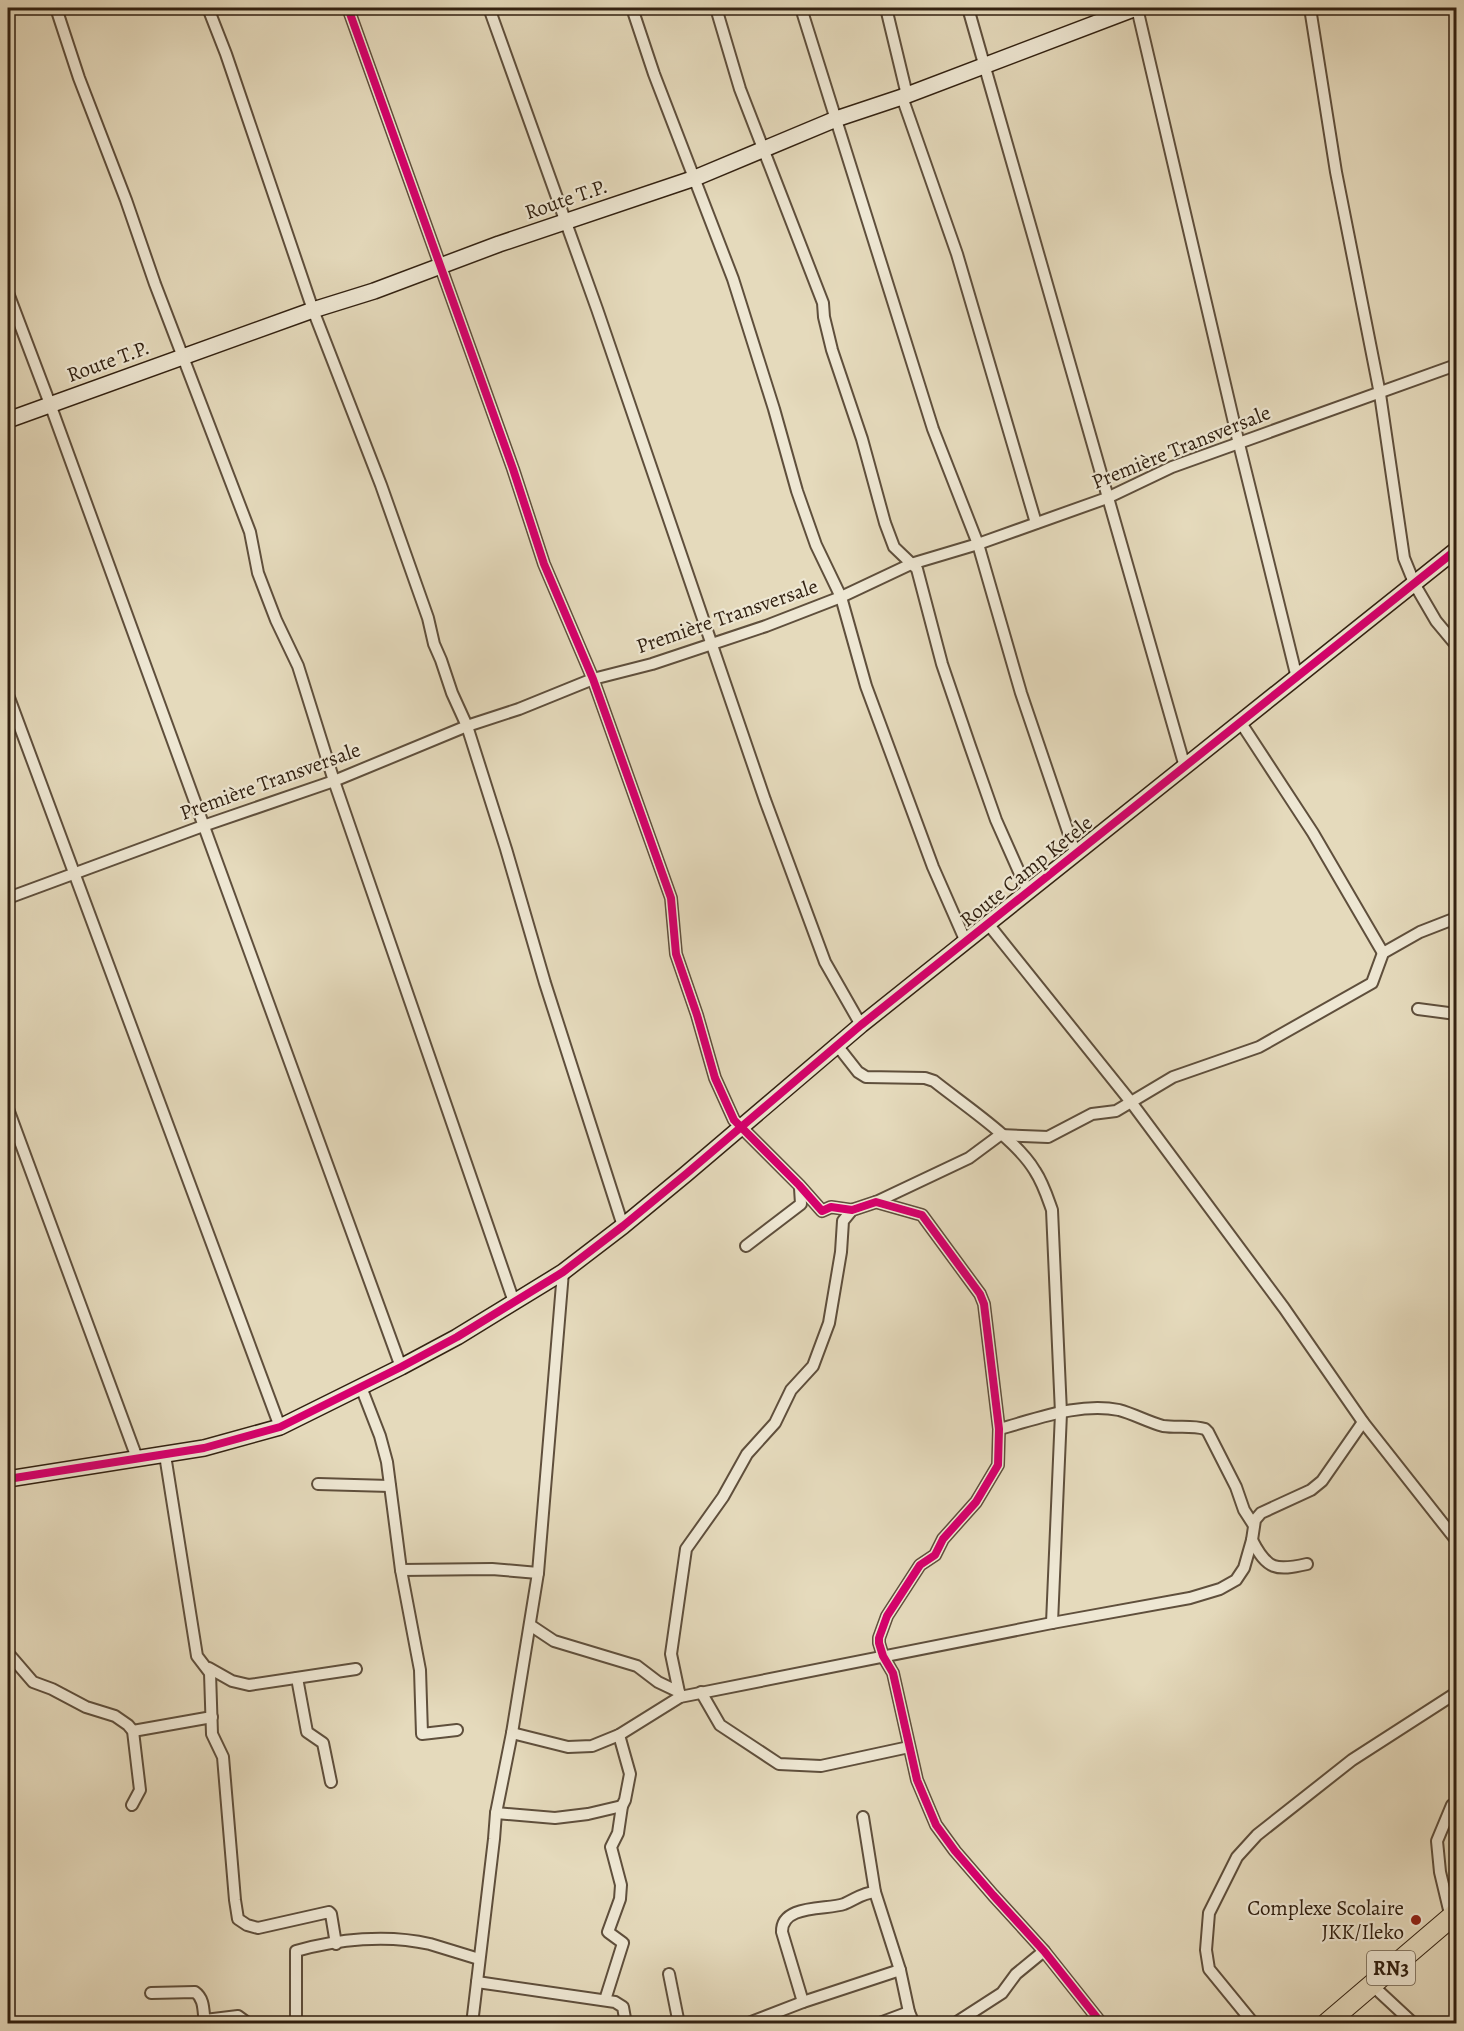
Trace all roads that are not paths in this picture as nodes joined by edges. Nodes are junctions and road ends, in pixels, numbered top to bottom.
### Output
1 (56, 8) edge
2 (208, 8) edge
3 (348, 8) edge
4 (489, 8) edge
5 (632, 8) edge
6 (716, 8) edge
7 (801, 8) edge
8 (886, 8) edge
9 (968, 8) edge
10 (1136, 8) edge
11 (1310, 8) edge
12 (984, 65) junction
13 (904, 96) junction
14 (836, 119) junction
15 (765, 149) junction
16 (695, 177) junction
17 (565, 222) junction
18 (439, 266) junction
19 (8, 293) edge
20 (313, 310) junction
21 (183, 357) junction
22 (1456, 365) edge
23 (1380, 394) junction
24 (50, 404) junction
25 (8, 420) edge
26 (1239, 444) junction
27 (1107, 498) junction
28 (1036, 523) junction
29 (978, 544) junction
30 (1456, 550) edge
31 (911, 564) junction
32 (1415, 585) junction
33 (841, 597) junction
34 (710, 644) junction
35 (1456, 645) edge
36 (1298, 678) junction
37 (593, 679) junction
38 (8, 695) edge
39 (1241, 723) junction
40 (467, 726) junction
41 (1185, 767) junction
42 (334, 781) junction
43 (203, 826) junction
44 (1076, 855) junction
45 (74, 874) junction
46 (1028, 892) junction
47 (8, 898) edge
48 (1456, 918) edge
49 (988, 925) junction
50 (966, 942) junction
51 (1383, 952) junction
52 (1418, 1010) dead end
53 (1456, 1014) edge
54 (861, 1025) junction
55 (836, 1044) junction
56 (1131, 1102) junction
57 (8, 1109) edge
58 (741, 1127) junction
59 (1000, 1135) junction
60 (799, 1185) junction
61 (876, 1202) junction
62 (852, 1210) junction
63 (623, 1226) junction
64 (746, 1246) dead end
65 (563, 1272) junction
66 (513, 1302) junction
67 (401, 1367) junction
68 (361, 1387) junction
69 (1061, 1413) junction
70 (1363, 1422) junction
71 (280, 1427) junction
72 (999, 1429) junction
73 (165, 1455) junction
74 (137, 1458) junction
75 (8, 1479) edge
76 (318, 1484) dead end
77 (390, 1486) junction
78 (1253, 1524) junction
79 (1252, 1540) junction
80 (1456, 1540) edge
81 (1307, 1564) dead end
82 (401, 1570) junction
83 (538, 1574) junction
84 (1052, 1623) junction
85 (530, 1626) junction
86 (8, 1653) edge
87 (883, 1656) junction
88 (209, 1668) junction
89 (356, 1669) dead end
90 (297, 1678) junction
91 (700, 1692) junction
92 (1456, 1694) edge
93 (679, 1695) junction
94 (212, 1717) junction
95 (457, 1730) dead end
96 (133, 1731) junction
97 (512, 1734) junction
98 (619, 1735) junction
99 (909, 1747) junction
100 (331, 1782) dead end
101 (132, 1805) dead end
102 (1452, 1805) dead end
103 (622, 1806) junction
104 (496, 1813) junction
105 (863, 1816) dead end
106 (875, 1892) junction
107 (1453, 1911) edge
108 (336, 1944) junction
109 (1044, 1951) junction
110 (479, 1959) junction
111 (900, 1970) junction
112 (669, 1974) dead end
113 (477, 1982) junction
114 (1372, 1985) junction
115 (151, 1993) dead end
116 (605, 2000) junction
117 (803, 2002) junction
118 (909, 2012) junction
119 (205, 2022) edge
120 (1327, 2023) edge
121 (249, 2024) edge
122 (296, 2024) edge
123 (472, 2024) edge
124 (626, 2024) edge
125 (679, 2024) edge
126 (746, 2024) edge
127 (877, 2024) edge
128 (914, 2024) edge
129 (954, 2024) edge
130 (1102, 2024) edge
131 (1254, 2024) edge
132 (1414, 2024) edge

1 - 21 street
2 - 20 street
3 - 18 street
4 - 17 street
5 - 16 street
6 - 15 street
7 - 14 street
8 - 13 street
9 - 12 street
10 - 12 street, Route T.P.
10 - 26 street
11 - 23 street
12 - 13 street, Route T.P.
12 - 27 street
13 - 14 street, Route T.P.
13 - 28 street
14 - 15 street, Route T.P.
14 - 29 street
15 - 16 street, Route T.P.
15 - 31 street
16 - 17 street, Route T.P.
16 - 33 street
17 - 18 street, Route T.P.
17 - 34 street
18 - 20 street, Route T.P.
18 - 37 street
19 - 24 street
20 - 21 street, Route T.P.
20 - 40 street
21 - 24 street, Route T.P.
21 - 42 street
22 - 23 street, Première Transversale
23 - 26 street, Première Transversale
23 - 32 street
24 - 25 street, Route T.P.
24 - 43 street
26 - 27 street, Première Transversale
26 - 36 street
27 - 28 street, Première Transversale
27 - 41 street
28 - 29 street, Première Transversale
29 - 31 street, Première Transversale
29 - 44 street
30 - 32 street, Route Camp Ketele
31 - 33 street, Première Transversale
31 - 46 street
32 - 35 street
32 - 36 street, Route Camp Ketele
33 - 34 street, Première Transversale
33 - 50 street
34 - 37 street, Première Transversale
34 - 54 street
36 - 39 street, Route Camp Ketele
37 - 40 street, Première Transversale
37 - 58 street
38 - 45 street
39 - 41 street, Route Camp Ketele
39 - 51 street
40 - 42 street, Première Transversale
40 - 63 street
41 - 44 street, Route Camp Ketele
42 - 43 street, Première Transversale
42 - 66 street
43 - 45 street, Première Transversale
43 - 67 street
44 - 46 street, Route Camp Ketele
45 - 47 street, Première Transversale
45 - 71 street
46 - 49 street, Route Camp Ketele
48 - 51 street
49 - 50 street, Route Camp Ketele
49 - 56 street
50 - 54 street, Route Camp Ketele
51 - 56 street
52 - 53 street
54 - 55 street, Route Camp Ketele
55 - 58 street, Route Camp Ketele
55 - 59 street
56 - 59 street
56 - 70 street
57 - 74 street
58 - 60 street
58 - 63 street, Route Camp Ketele
59 - 61 street
59 - 69 street
60 - 62 street
60 - 64 street
61 - 62 street
61 - 72 street
62 - 93 street
63 - 65 street, Route Camp Ketele
65 - 66 street, Route Camp Ketele
65 - 83 street
66 - 67 street, Route Camp Ketele
67 - 68 street, Route Camp Ketele
68 - 71 street, Route Camp Ketele
68 - 77 street
69 - 72 street
69 - 78 street
69 - 84 street
70 - 78 street
70 - 80 street
71 - 73 street, Route Camp Ketele
72 - 87 street
73 - 74 street, Route Camp Ketele
73 - 88 street
74 - 75 street, Route Camp Ketele
76 - 77 street
77 - 82 street
78 - 79 street
79 - 81 street
79 - 84 street
82 - 83 street
82 - 95 street
83 - 85 street
84 - 87 street
85 - 93 street
85 - 97 street
86 - 96 street
87 - 91 street
87 - 99 street
88 - 90 street
88 - 94 street
89 - 90 street
90 - 100 street
91 - 93 street
91 - 99 street
92 - 131 street
93 - 98 street
94 - 96 street
94 - 108 street
96 - 101 street
97 - 98 street
97 - 104 street
98 - 103 street
99 - 109 street
102 - 107 street
103 - 104 street
103 - 116 street
104 - 110 street
105 - 106 street
106 - 111 street
106 - 117 street
107 - 114 highway, RN3
108 - 110 street
108 - 122 street
109 - 129 street
109 - 130 street
110 - 113 street
111 - 117 street
111 - 118 street
112 - 125 street
113 - 116 street
113 - 123 street
114 - 120 highway, RN3
114 - 132 street
115 - 119 street
116 - 124 street
117 - 126 street
118 - 127 street
118 - 128 street
119 - 121 street

